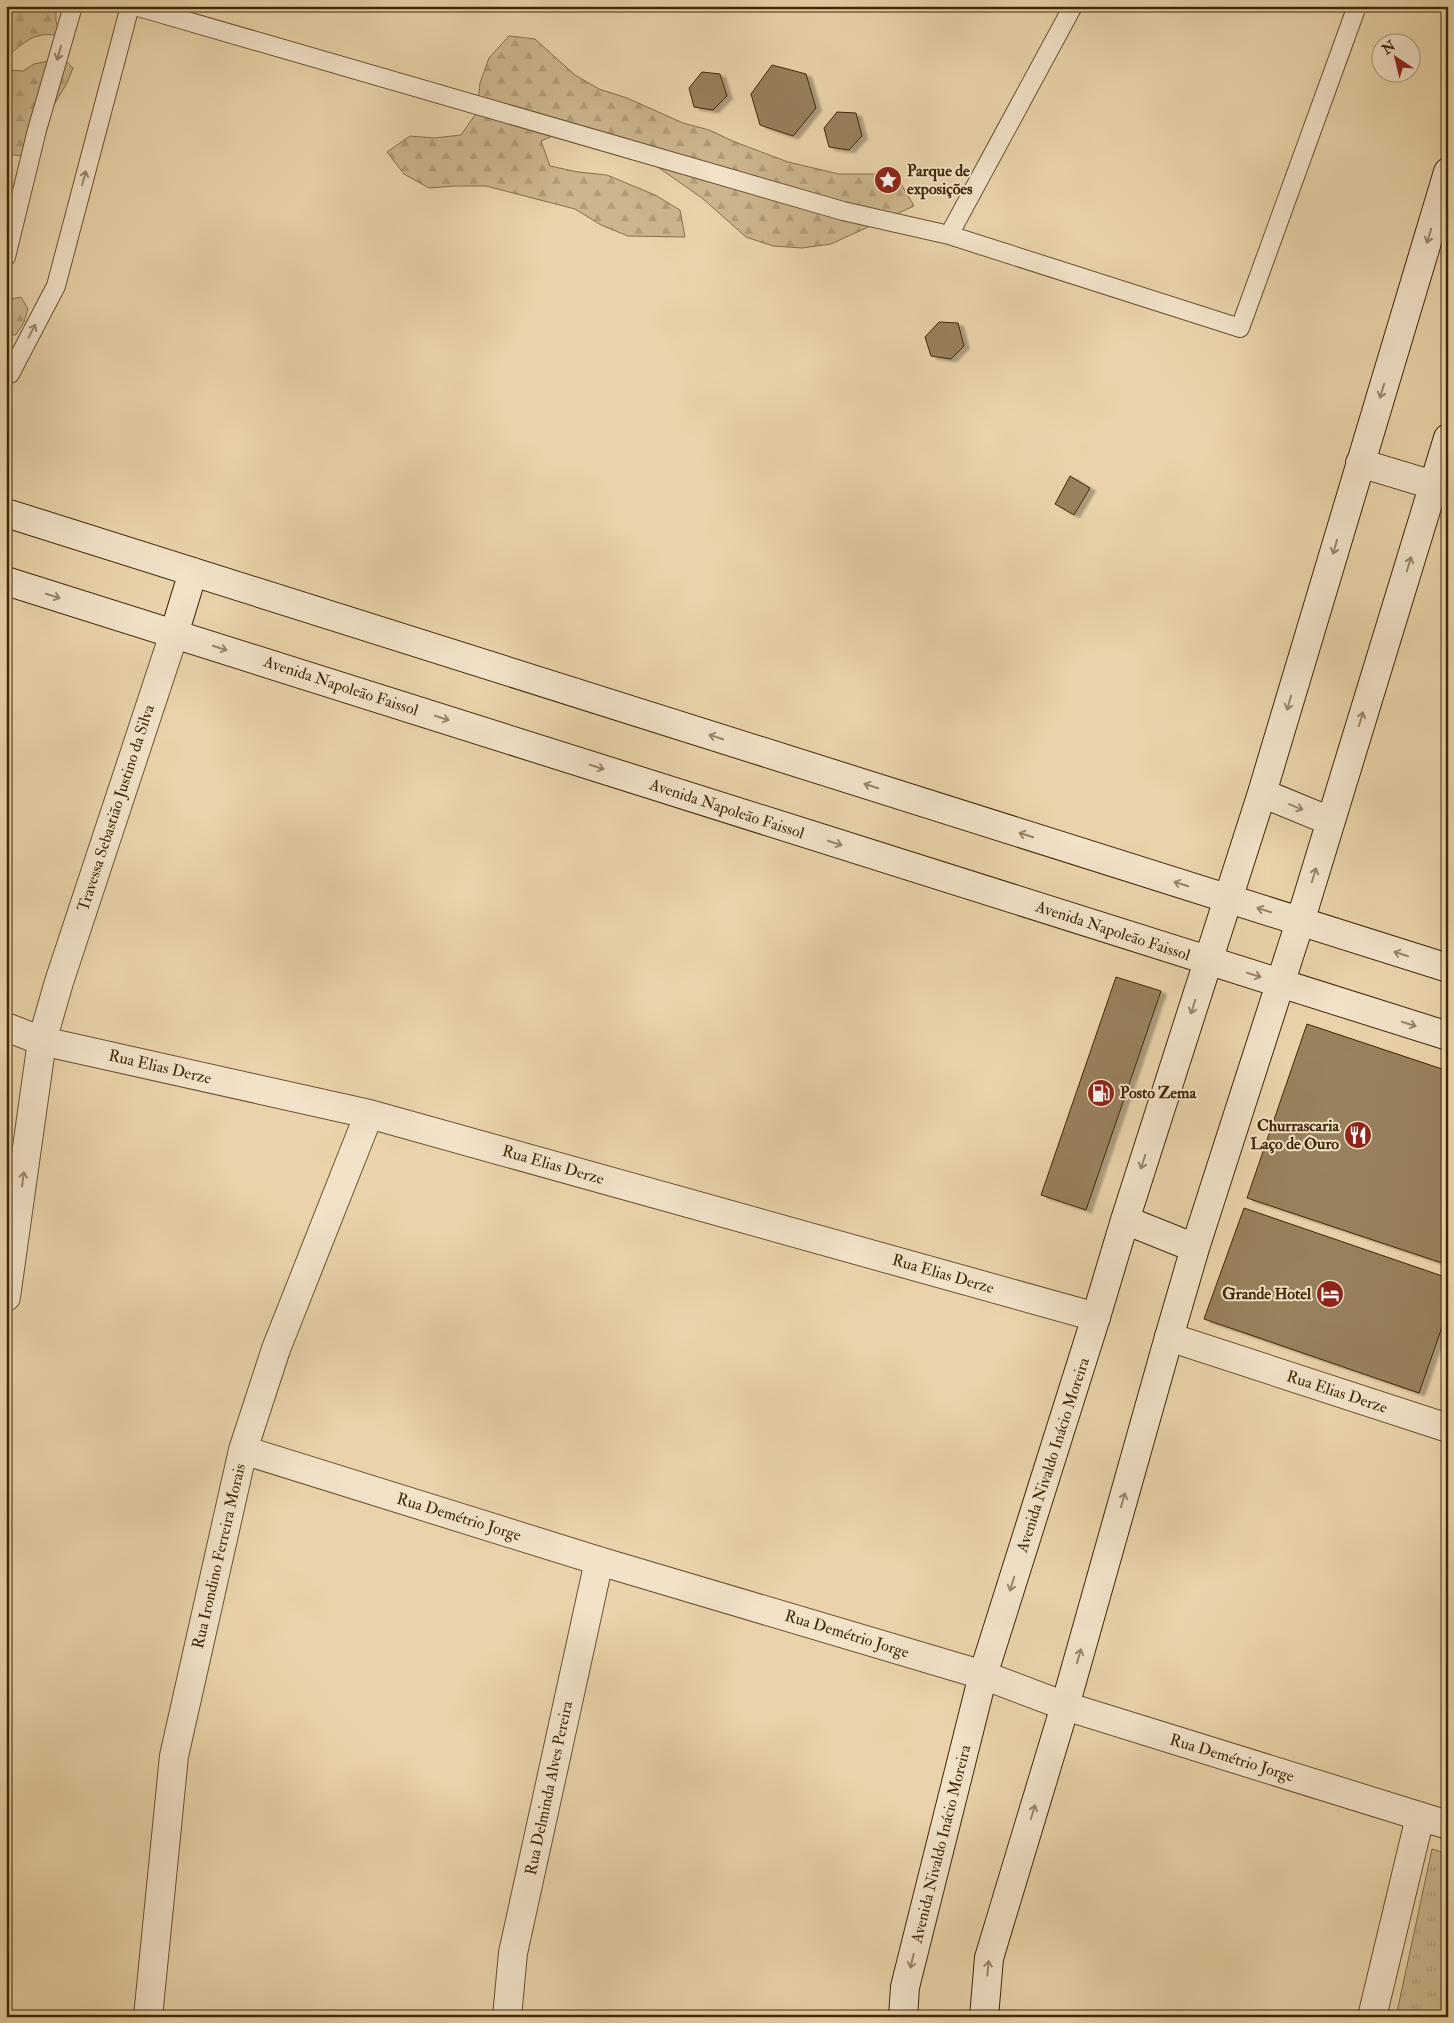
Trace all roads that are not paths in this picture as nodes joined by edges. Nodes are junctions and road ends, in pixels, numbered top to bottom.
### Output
1 (73, 6) edge
2 (130, 6) edge
3 (135, 6) edge
4 (1073, 6) edge
5 (1357, 6) edge
6 (1448, 172) edge
7 (949, 235) junction
8 (6, 257) edge
9 (7, 378) edge
10 (1448, 438) edge
11 (1360, 463) junction
12 (1433, 485) junction
13 (6, 513) edge
14 (194, 572) junction
15 (6, 581) edge
16 (174, 634) junction
17 (1262, 794) junction
18 (1330, 821) junction
19 (1227, 899) junction
20 (1300, 922) junction
21 (1208, 960) junction
22 (1448, 968) edge
23 (59, 982) junction
24 (1280, 983) junction
25 (9, 1033) edge
26 (1448, 1036) edge
27 (42, 1041) junction
28 (369, 1114) junction
29 (1125, 1220) junction
30 (1196, 1248) junction
31 (6, 1297) edge
32 (1096, 1317) junction
33 (1169, 1337) junction
34 (1448, 1428) edge
35 (243, 1450) junction
36 (599, 1561) junction
37 (983, 1675) junction
38 (1065, 1706) junction
39 (1420, 1817) junction
40 (1448, 1825) edge
41 (148, 2017) edge
42 (507, 2017) edge
43 (903, 2017) edge
44 (984, 2017) edge
45 (1372, 2017) edge

1 -> 8 lane
9 -> 2 lane
3 - 7 lane
4 - 7 lane
5 - 7 lane
6 -> 11 street, Avenida Nivaldo Inácio Moreira
10 - 12 street
11 - 12 street
11 -> 17 street, Avenida Nivaldo Inácio Moreira
18 -> 12 street
13 - 14 street
14 - 16 street, Travessa Sebastião Justino da Silva
19 -> 14 street
15 -> 16 street, Avenida Napoleão Faissol
16 -> 21 street, Avenida Napoleão Faissol
16 - 23 street, Travessa Sebastião Justino da Silva
17 -> 18 street
17 - 19 street, Avenida Nivaldo Inácio Moreira
20 -> 18 street
20 -> 19 street
19 - 21 street, Avenida Nivaldo Inácio Moreira
22 -> 20 street
20 - 24 street
21 -> 24 street, Avenida Napoleão Faissol
21 -> 29 street, Avenida Nivaldo Inácio Moreira
23 - 25 street, Travessa Sebastião Justino da Silva
23 - 27 street, Travessa Sebastião Justino da Silva
24 -> 26 street, Avenida Napoleão Faissol
24 - 30 street
25 - 27 street, Rua Elias Derze
27 - 28 street, Rua Elias Derze
31 -> 27 street, Travessa Sebastião Justino da Silva
28 - 32 street, Rua Elias Derze
28 - 35 street, Rua Irondino Ferreira Morais
29 - 30 street
29 - 32 street, Avenida Nivaldo Inácio Moreira
30 - 33 street
32 -> 37 street, Avenida Nivaldo Inácio Moreira
33 - 34 street, Rua Elias Derze
38 -> 33 street
35 - 36 street, Rua Demétrio Jorge
35 - 41 street, Rua Irondino Ferreira Morais
36 - 37 street, Rua Demétrio Jorge
36 - 42 street, Rua Delminda Alves Pereira
37 - 38 street, Rua Demétrio Jorge
37 -> 43 street, Avenida Nivaldo Inácio Moreira
38 - 39 street, Rua Demétrio Jorge
44 -> 38 street
39 - 40 street, Rua Demétrio Jorge
39 - 45 street

